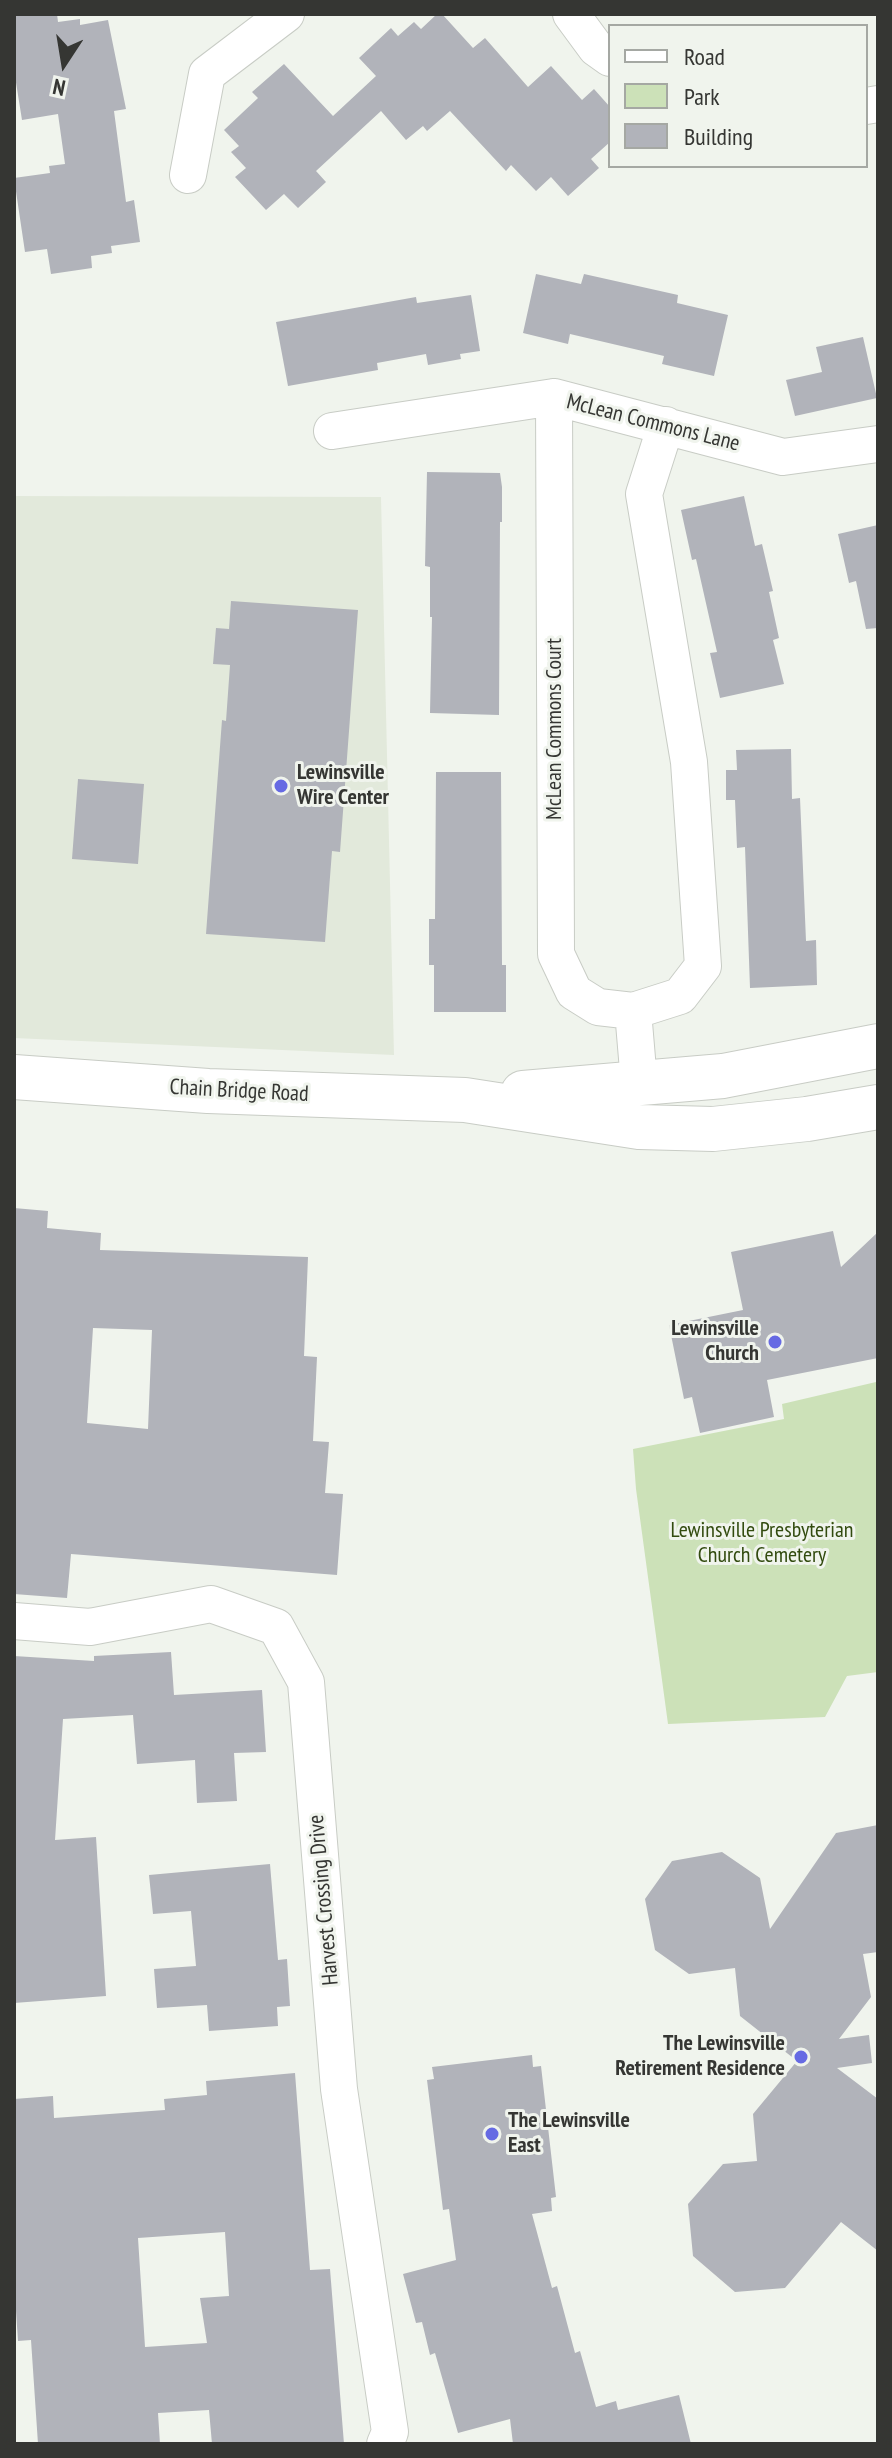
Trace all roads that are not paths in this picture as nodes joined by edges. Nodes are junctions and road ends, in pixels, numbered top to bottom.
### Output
1 (286, 14) edge
2 (571, 14) edge
3 (608, 57) edge
4 (188, 175) dead end
5 (554, 397) junction
6 (666, 425) junction
7 (332, 431) dead end
8 (878, 444) edge
9 (633, 1011) junction
10 (878, 1046) edge
11 (14, 1077) edge
12 (639, 1082) junction
13 (465, 1100) junction
14 (878, 1107) edge
15 (14, 1621) edge
16 (385, 2444) edge

1 - 4 street
2 - 3 street
5 - 6 street, McLean Commons Lane
5 - 7 street, McLean Commons Lane
5 - 9 street, McLean Commons Court
6 - 8 street, McLean Commons Lane
6 - 9 street, McLean Commons Court
9 - 12 street
10 - 12 main road, Chain Bridge Road
11 - 13 main road, Chain Bridge Road
12 - 13 main road, Chain Bridge Road
13 - 14 main road, Chain Bridge Road
15 - 16 street, Harvest Crossing Drive

